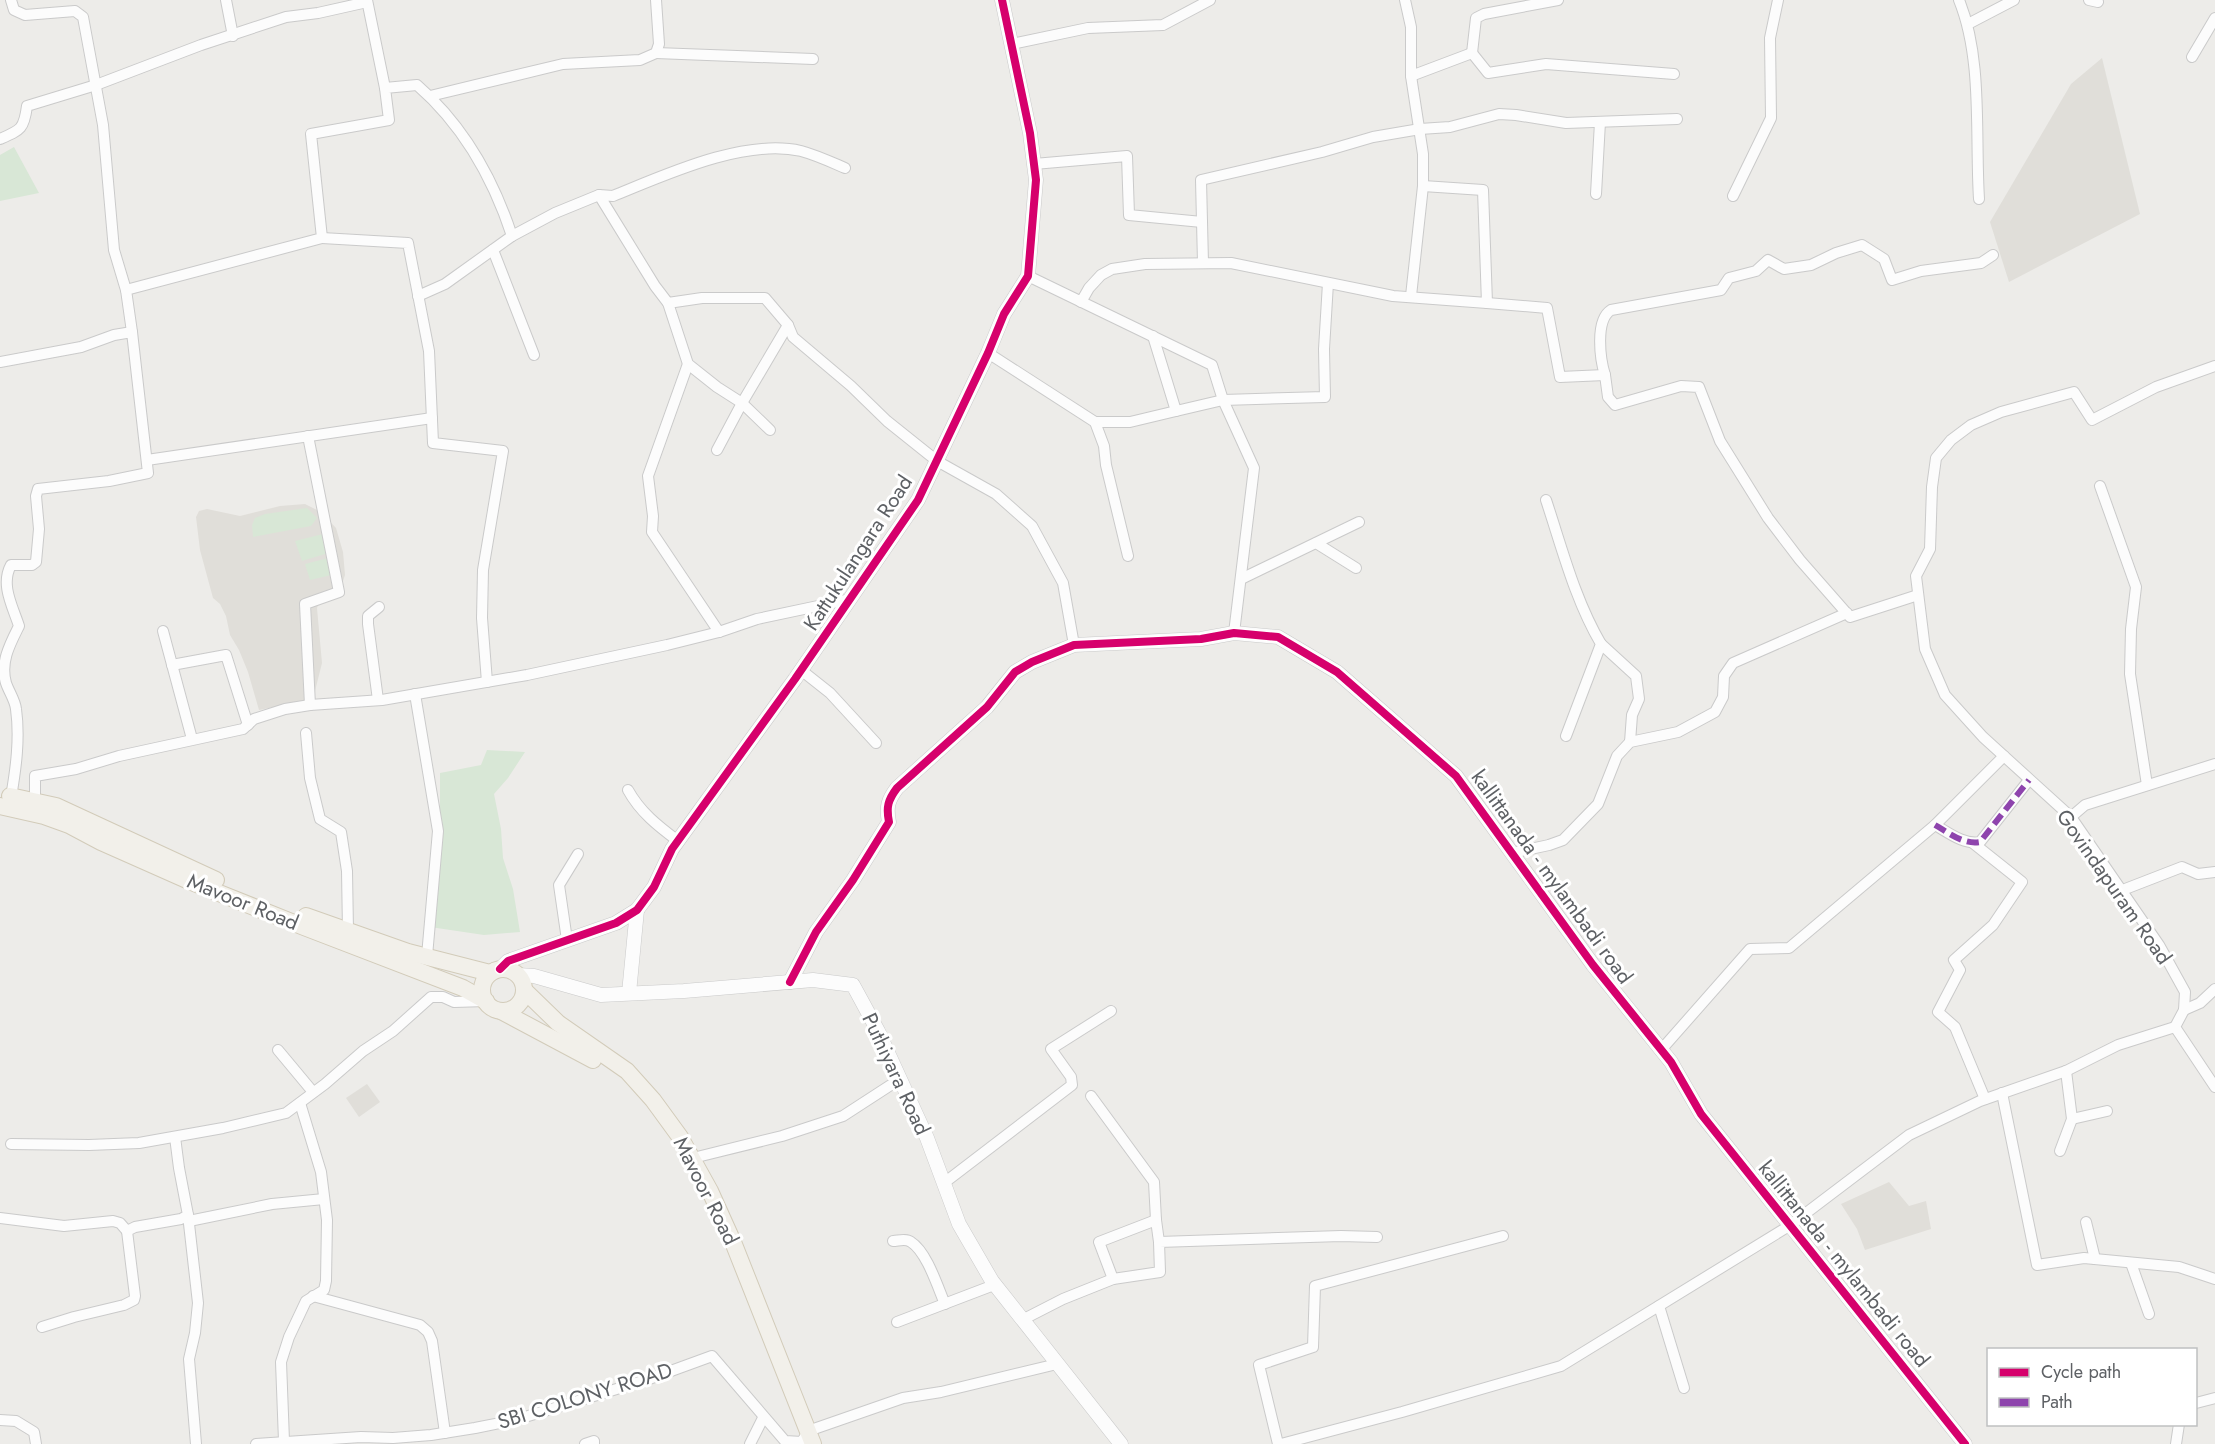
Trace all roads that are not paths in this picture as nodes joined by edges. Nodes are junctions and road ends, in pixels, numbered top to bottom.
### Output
1 (11, 0) edge
2 (76, 0) edge
3 (226, 0) edge
4 (656, 0) edge
5 (1002, 0) edge
6 (1210, 0) edge
7 (1406, 0) edge
8 (1558, 0) edge
9 (1778, 0) edge
10 (1959, 0) edge
11 (2014, 0) edge
12 (367, 1) edge
13 (80, 14) junction
14 (2215, 18) edge
15 (1968, 24) junction
16 (233, 36) junction
17 (1012, 44) junction
18 (656, 53) junction
19 (1472, 53) junction
20 (2192, 57) dead end
21 (813, 59) dead end
22 (1674, 74) dead end
23 (1412, 76) junction
24 (96, 85) junction
25 (385, 88) junction
26 (430, 96) junction
27 (1677, 119) dead end
28 (1600, 122) junction
29 (1420, 129) junction
30 (0, 139) edge
31 (1034, 164) junction
32 (845, 168) dead end
33 (1423, 186) junction
34 (1596, 194) dead end
35 (598, 195) junction
36 (1734, 196) dead end
37 (1979, 199) dead end
38 (1202, 222) junction
39 (512, 236) junction
40 (322, 238) junction
41 (493, 250) junction
42 (1993, 255) dead end
43 (1203, 263) junction
44 (1028, 276) junction
45 (1328, 283) junction
46 (126, 290) junction
47 (418, 296) junction
48 (1411, 296) junction
49 (1081, 302) junction
50 (668, 303) junction
51 (1487, 303) junction
52 (788, 325) junction
53 (132, 332) junction
54 (1153, 336) junction
55 (988, 353) junction
56 (534, 355) dead end
57 (0, 362) edge
58 (688, 364) junction
59 (2215, 366) edge
60 (1605, 375) junction
61 (1223, 400) junction
62 (742, 403) junction
63 (1176, 411) junction
64 (432, 418) junction
65 (1095, 422) junction
66 (770, 430) dead end
67 (308, 436) junction
68 (717, 450) dead end
69 (147, 460) junction
70 (937, 460) junction
71 (2100, 486) dead end
72 (1546, 500) dead end
73 (1359, 522) dead end
74 (1316, 543) junction
75 (1128, 556) dead end
76 (1356, 568) dead end
77 (1241, 579) junction
78 (1918, 595) junction
79 (851, 599) junction
80 (380, 607) dead end
81 (1847, 613) junction
82 (163, 631) dead end
83 (719, 632) junction
84 (1234, 633) junction
85 (1601, 644) junction
86 (1074, 645) junction
87 (172, 665) junction
88 (801, 670) junction
89 (487, 682) junction
90 (415, 694) junction
91 (378, 700) junction
92 (310, 705) junction
93 (248, 724) junction
94 (306, 733) dead end
95 (1566, 736) dead end
96 (192, 739) junction
97 (1630, 742) junction
98 (876, 743) dead end
99 (2004, 756) junction
100 (2215, 764) edge
101 (2029, 780) junction
102 (2147, 785) junction
103 (628, 790) dead end
104 (4, 799) edge
105 (35, 802) junction
106 (2071, 817) junction
107 (1935, 825) junction
108 (678, 841) junction
109 (1973, 843) junction
110 (1512, 853) junction
111 (578, 854) dead end
112 (2215, 872) edge
113 (2120, 891) junction
114 (637, 910) junction
115 (348, 932) junction
116 (567, 940) junction
117 (427, 956) junction
118 (495, 971) junction
119 (790, 982) junction
120 (521, 983) junction
121 (2215, 988) edge
122 (629, 993) junction
123 (486, 1001) junction
124 (2184, 1010) junction
125 (501, 1011) junction
126 (1111, 1011) dead end
127 (2175, 1027) junction
128 (278, 1050) dead end
129 (1661, 1050) junction
130 (2066, 1071) junction
131 (900, 1079) junction
132 (2214, 1083) edge
133 (314, 1092) junction
134 (2002, 1093) junction
135 (1091, 1096) dead end
136 (1985, 1099) junction
137 (300, 1103) junction
138 (2108, 1111) dead end
139 (2072, 1119) junction
140 (175, 1137) junction
141 (11, 1144) dead end
142 (2060, 1151) dead end
143 (693, 1158) junction
144 (944, 1183) junction
145 (324, 1199) junction
146 (0, 1218) edge
147 (188, 1218) junction
148 (1156, 1220) junction
149 (2086, 1222) dead end
150 (1789, 1226) junction
151 (127, 1231) junction
152 (1503, 1236) dead end
153 (1377, 1237) dead end
154 (893, 1241) dead end
155 (1159, 1242) junction
156 (2095, 1259) junction
157 (2131, 1263) junction
158 (1113, 1279) junction
159 (2215, 1280) edge
160 (994, 1285) junction
161 (313, 1296) junction
162 (945, 1304) junction
163 (1659, 1306) junction
164 (2148, 1314) dead end
165 (1023, 1320) junction
166 (897, 1322) dead end
167 (42, 1327) dead end
168 (1057, 1364) junction
169 (1684, 1388) dead end
170 (2215, 1398) edge
171 (2197, 1403) edge
172 (763, 1418) junction
173 (0, 1420) edge
174 (2179, 1426) edge
175 (445, 1433) junction
176 (806, 1440) edge
177 (284, 1442) junction
178 (36, 1444) edge
179 (196, 1444) edge
180 (256, 1444) edge
181 (585, 1444) edge
182 (594, 1444) edge
183 (750, 1444) edge
184 (1121, 1444) edge
185 (1279, 1444) edge
186 (1965, 1444) edge
187 (2176, 1444) edge

1 - 13 street
2 - 13 street
3 - 16 street
4 - 18 street
5 - 17 street, Kattukulangara Road
6 - 17 street
7 - 23 street
8 - 19 street
9 - 36 street
10 - 15 street
11 - 15 street
12 - 16 street
12 - 25 street
13 - 24 street
14 - 20 street
15 - 37 street
16 - 24 street
17 - 31 street, Kattukulangara Road
18 - 21 street
18 - 26 street
19 - 22 street
19 - 23 street
23 - 29 street
24 - 30 street
24 - 46 street
25 - 26 street
25 - 40 street
26 - 39 street
27 - 28 street
28 - 29 street
28 - 34 street
29 - 33 street
29 - 38 street
31 - 38 street
31 - 44 street, Kattukulangara Road
32 - 35 street
33 - 48 street
33 - 51 street
35 - 39 street
35 - 50 street
38 - 43 street
39 - 41 street
40 - 46 street
40 - 47 street
41 - 47 street
41 - 56 street
42 - 60 street
43 - 45 street
43 - 49 street
44 - 49 street
44 - 55 street, Kattukulangara Road
45 - 48 street
45 - 61 street
46 - 53 street
47 - 64 street
48 - 51 street
49 - 54 street
50 - 52 street
50 - 58 street
51 - 60 street
52 - 62 street
52 - 70 street
53 - 57 street
53 - 69 street
54 - 61 street
54 - 63 street
55 - 65 street
55 - 70 street, Kattukulangara Road
58 - 62 street
58 - 83 street
59 - 78 street, Govindapuram Road
60 - 81 street
61 - 63 street
61 - 77 street
62 - 66 street
62 - 68 street
63 - 65 street
64 - 67 street
64 - 89 street
65 - 75 street
67 - 69 street
67 - 92 street
69 - 104 street
70 - 79 street, Kattukulangara Road
70 - 86 street
71 - 102 street
72 - 85 street
73 - 74 street
74 - 76 street
74 - 77 street
77 - 84 street
78 - 81 street
78 - 99 street, Govindapuram Road
79 - 83 street
79 - 88 street, Kattukulangara Road
80 - 91 street
81 - 97 street
82 - 87 street
83 - 89 street
84 - 86 street, kallittanada - mylambadi road
84 - 110 street, kallittanada - mylambadi road
85 - 95 street
85 - 97 street
86 - 119 street, kallittanada - mylambadi road
87 - 93 street
87 - 96 street
88 - 98 street
88 - 108 street, Kattukulangara Road
89 - 90 street
90 - 91 street
90 - 117 street
91 - 92 street
92 - 93 street
93 - 96 street
94 - 115 street
96 - 105 street
97 - 110 street
99 - 101 street, Govindapuram Road
99 - 107 street
100 - 102 street
101 - 106 street, Govindapuram Road
101 - 109 street
102 - 106 street
103 - 108 street
104 - 105 main road, Mavoor Road
104 - 123 main road, Mavoor Road
105 - 115 main road, Mavoor Road
106 - 113 street, Govindapuram Road
107 - 109 street
107 - 129 street
108 - 114 street, Kattukulangara Road
109 - 136 street
110 - 129 street, kallittanada - mylambadi road
111 - 116 street
112 - 113 street
113 - 124 street, Govindapuram Road
114 - 116 street, Kattukulangara Road
114 - 122 street
115 - 117 main road, Mavoor Road
116 - 118 street, Kattukulangara Road
117 - 118 main road, Mavoor Road
118 - 120 main road, Mavoor Road
118 - 123 main road
119 - 122 street, Puthiyara Road
119 - 131 street, Puthiyara Road
120 - 122 street, Puthiyara Road
120 - 125 main road
120 - 143 main road, Mavoor Road
121 - 124 street
123 - 125 main road, Mavoor Road
123 - 133 street
124 - 127 street
125 - 176 main road, Mavoor Road
126 - 144 street
127 - 130 street
127 - 132 street
128 - 133 street
129 - 150 street, kallittanada - mylambadi road
130 - 134 street
130 - 139 street
131 - 143 street
131 - 144 street, Puthiyara Road
133 - 137 street
134 - 136 street
134 - 156 street
135 - 148 street
136 - 150 street
137 - 140 street
137 - 145 street
138 - 139 street
139 - 142 street
140 - 141 street
140 - 147 street
143 - 176 main road, Mavoor Road
144 - 160 street, Puthiyara Road
145 - 147 street
145 - 161 street
146 - 151 street
147 - 151 street
147 - 179 street
148 - 155 street
148 - 158 street
149 - 156 street
150 - 163 street
150 - 186 street, kallittanada - mylambadi road
151 - 167 street
152 - 185 street
153 - 155 street
154 - 162 street
155 - 158 street
156 - 157 street
157 - 159 street
157 - 164 street
158 - 165 street
160 - 162 street
160 - 165 street, Puthiyara Road
161 - 175 street
161 - 177 street
162 - 166 street
163 - 169 street
163 - 185 street
165 - 168 street, Puthiyara Road
168 - 176 street
168 - 184 street, Puthiyara Road
170 - 171 street
172 - 175 street, SBI COLONY ROAD
172 - 176 street, SBI COLONY ROAD
172 - 183 street
173 - 178 street
174 - 187 street
175 - 177 street, SBI COLONY ROAD
177 - 180 street, SBI COLONY ROAD
181 - 182 street

